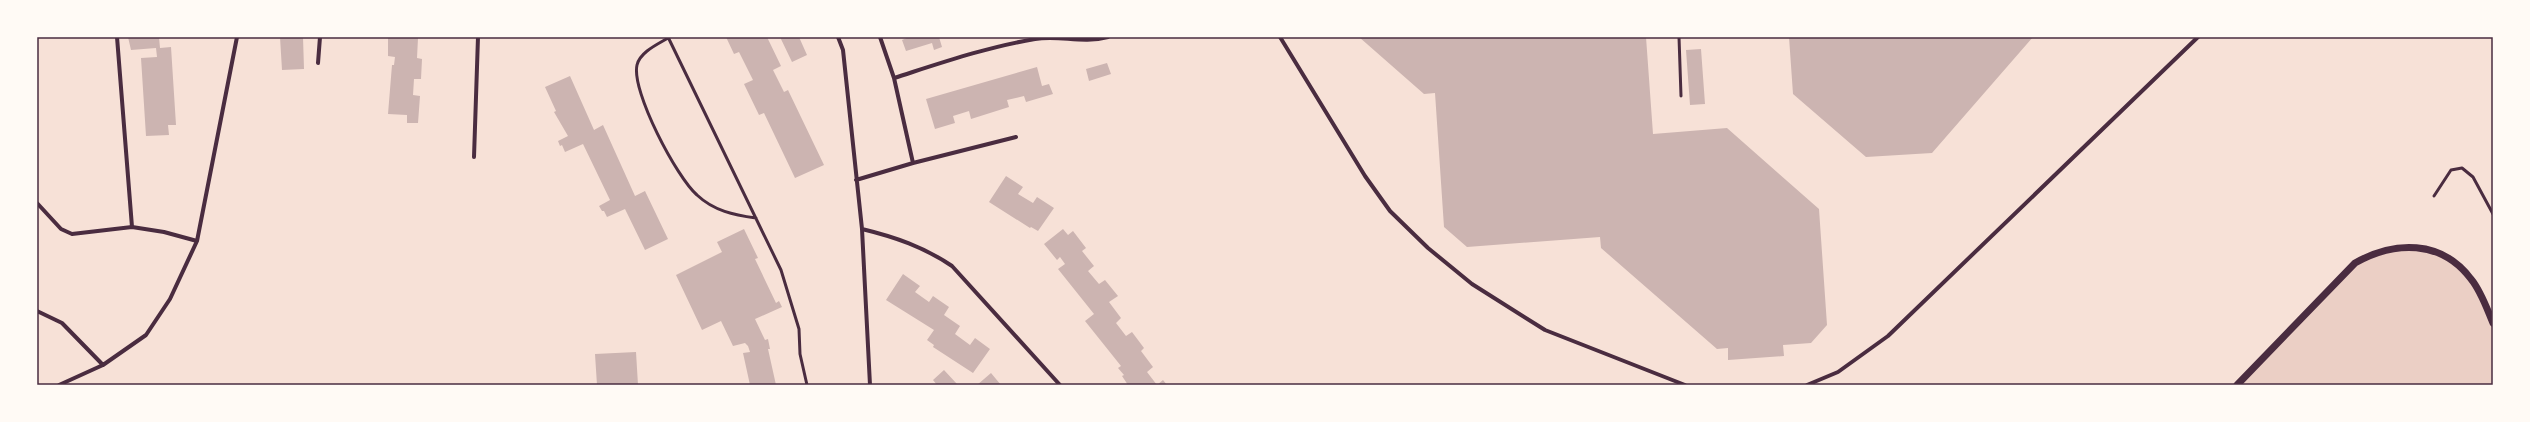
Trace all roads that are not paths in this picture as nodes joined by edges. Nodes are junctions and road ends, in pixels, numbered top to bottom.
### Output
1 (117, 37) edge
2 (238, 37) edge
3 (320, 37) edge
4 (478, 37) edge
5 (668, 37) edge
6 (838, 37) edge
7 (880, 37) edge
8 (1108, 37) edge
9 (1280, 37) edge
10 (1679, 37) edge
11 (2198, 37) edge
12 (318, 63) dead end
13 (894, 78) junction
14 (1681, 96) dead end
15 (1016, 137) dead end
16 (474, 157) dead end
17 (913, 164) junction
18 (856, 180) junction
19 (2434, 196) dead end
20 (37, 203) edge
21 (2493, 214) edge
22 (756, 218) junction
23 (132, 228) junction
24 (862, 229) junction
25 (197, 241) junction
26 (37, 311) edge
27 (2493, 321) edge
28 (103, 365) junction
29 (59, 385) edge
30 (807, 385) edge
31 (870, 385) edge
32 (1060, 385) edge
33 (1685, 385) edge
34 (1808, 385) edge
35 (2237, 385) edge

1 - 23 street
2 - 25 street
3 - 12 street
4 - 16 street
5 - 22 lane
5 - 22 lane
6 - 18 street
7 - 13 street
8 - 13 street
9 - 33 street
10 - 14 lane
11 - 34 street
13 - 17 street
15 - 17 street
17 - 18 street
18 - 24 street
19 - 21 lane
20 - 23 street
22 - 30 lane
23 - 25 street
24 - 31 street
24 - 32 street
25 - 28 street
26 - 28 street
27 - 35 street
28 - 29 street

